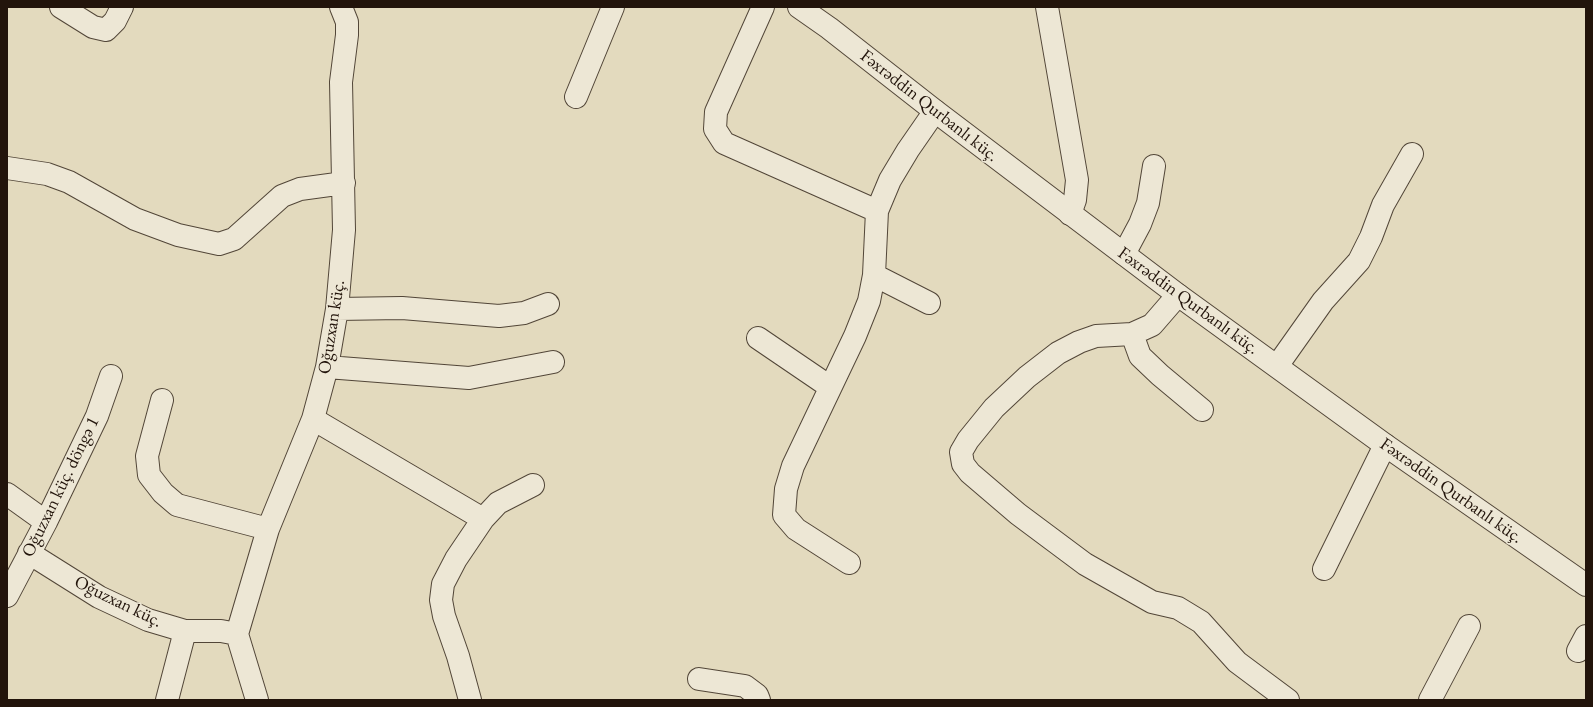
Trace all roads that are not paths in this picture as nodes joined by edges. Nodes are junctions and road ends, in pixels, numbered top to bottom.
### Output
1 (61, 7) edge
2 (122, 7) edge
3 (613, 7) edge
4 (763, 7) edge
5 (798, 7) edge
6 (1047, 7) edge
7 (346, 12) edge
8 (576, 97) dead end
9 (935, 111) junction
10 (1412, 154) dead end
11 (1154, 166) dead end
12 (7, 168) edge
13 (344, 183) junction
14 (877, 211) junction
15 (1070, 214) junction
16 (1124, 254) junction
17 (874, 275) junction
18 (1178, 295) junction
19 (929, 303) dead end
20 (548, 304) dead end
21 (337, 309) junction
22 (1132, 334) junction
23 (758, 338) dead end
24 (553, 362) dead end
25 (1277, 366) junction
26 (327, 367) junction
27 (111, 376) dead end
28 (830, 387) junction
29 (162, 400) dead end
30 (1202, 410) dead end
31 (314, 419) junction
32 (1385, 445) junction
33 (533, 485) dead end
34 (7, 494) edge
35 (483, 519) junction
36 (46, 522) junction
37 (268, 529) junction
38 (29, 553) junction
39 (849, 563) dead end
40 (1324, 569) dead end
41 (1586, 585) edge
42 (7, 596) edge
43 (1470, 626) dead end
44 (185, 631) junction
45 (236, 634) junction
46 (700, 679) dead end
47 (167, 700) edge
48 (257, 700) edge
49 (470, 700) edge
50 (759, 700) edge
51 (1288, 700) edge
52 (1430, 700) edge

1 - 2 street
3 - 8 street
4 - 14 street
5 - 9 street, Fəxrəddin Qurbanlı küç.
6 - 15 street
7 - 13 street, Oğuzxan küç.
9 - 14 street
9 - 15 street, Fəxrəddin Qurbanlı küç.
10 - 25 street
11 - 16 street
12 - 13 street
13 - 21 street, Oğuzxan küç.
14 - 17 street
15 - 16 street, Fəxrəddin Qurbanlı küç.
16 - 18 street, Fəxrəddin Qurbanlı küç.
17 - 19 street
17 - 28 street
18 - 22 street
18 - 25 street, Fəxrəddin Qurbanlı küç.
20 - 21 street
21 - 26 street, Oğuzxan küç.
22 - 30 street
22 - 51 street
23 - 28 street
24 - 26 street
25 - 32 street, Fəxrəddin Qurbanlı küç.
26 - 31 street, Oğuzxan küç.
27 - 36 street, Oğuzxan küç. döngə 1
28 - 39 street
29 - 37 street
31 - 35 street
31 - 37 street, Oğuzxan küç.
32 - 40 street
32 - 41 street, Fəxrəddin Qurbanlı küç.
33 - 35 street
34 - 36 street
35 - 49 street
36 - 38 street, Oğuzxan küç. döngə 1
37 - 45 street, Oğuzxan küç.
38 - 42 street, Oğuzxan küç. döngə 1
38 - 44 street, Oğuzxan küç.
43 - 52 street
44 - 45 street, Oğuzxan küç.
44 - 47 street
45 - 48 street
46 - 50 street

